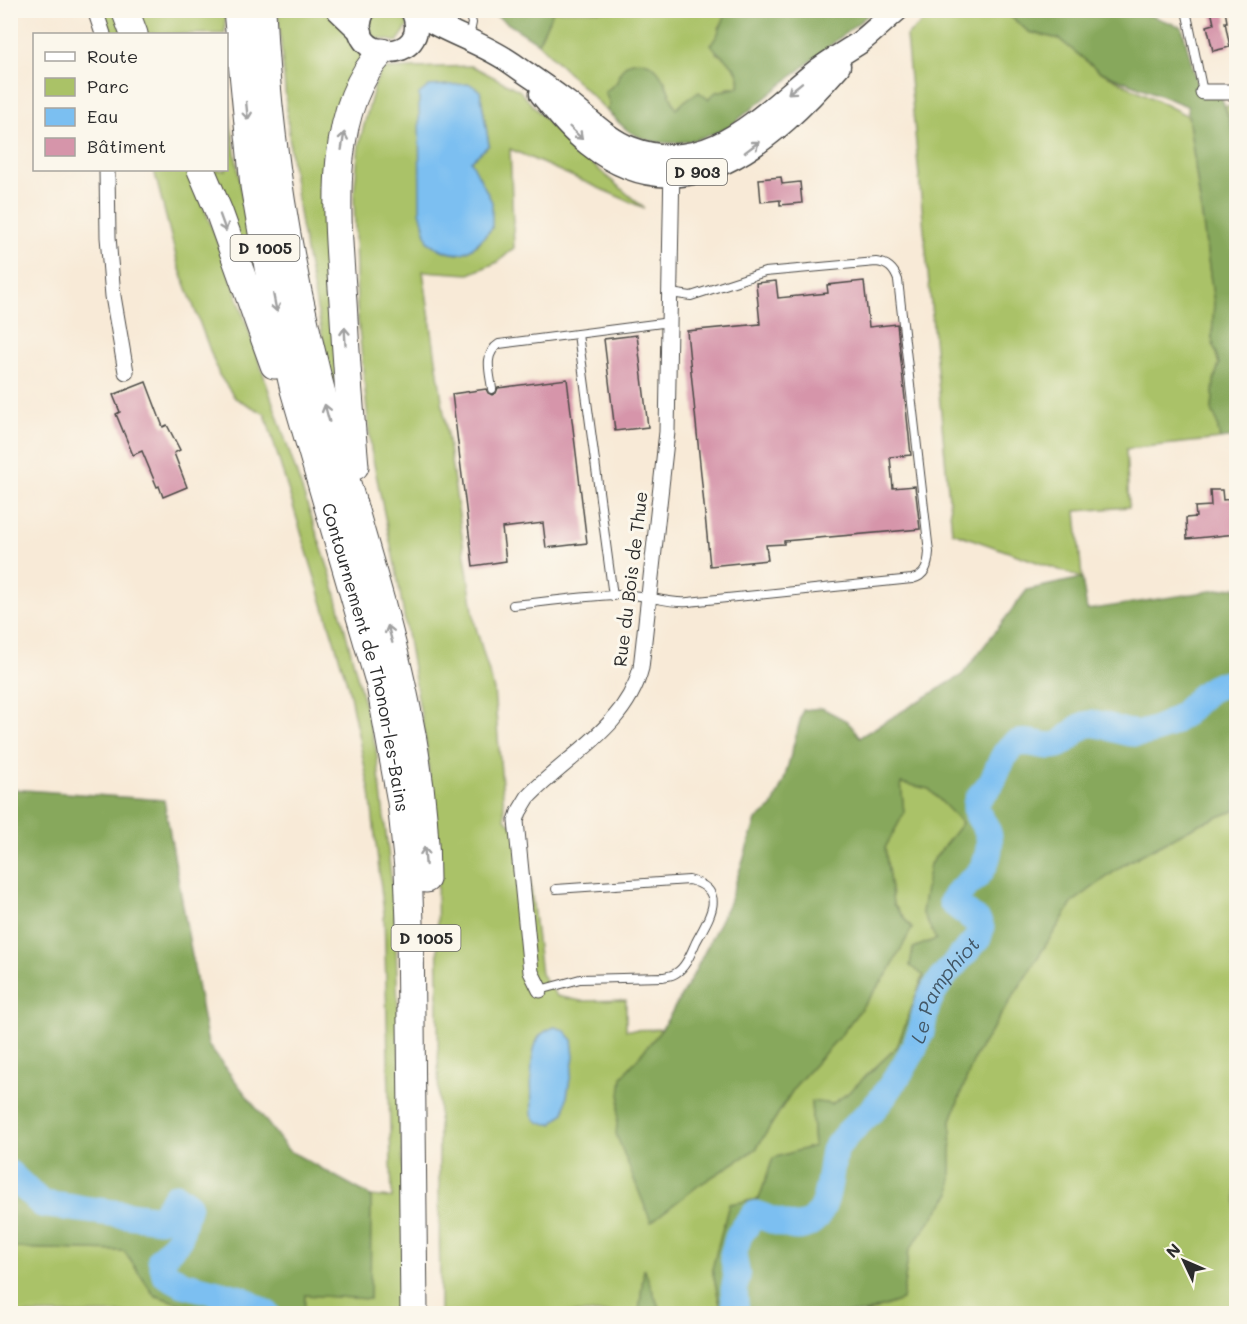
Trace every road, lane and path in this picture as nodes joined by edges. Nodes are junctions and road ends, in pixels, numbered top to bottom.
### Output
1 (95, 10) edge
2 (125, 10) edge
3 (338, 10) edge
4 (412, 10) edge
5 (468, 10) edge
6 (897, 10) edge
7 (1186, 10) edge
8 (254, 12) edge
9 (362, 21) edge
10 (103, 33) edge
11 (134, 33) edge
12 (462, 37) junction
13 (393, 50) junction
14 (1203, 92) joint
15 (1236, 92) edge
16 (672, 166) junction
17 (107, 171) edge
18 (201, 171) edge
19 (670, 293) junction
20 (670, 322) junction
21 (578, 334) junction
22 (126, 372) dead end
23 (492, 389) dead end
24 (320, 480) junction
25 (361, 530) junction
26 (613, 596) junction
27 (649, 596) junction
28 (513, 605) dead end
29 (556, 889) dead end
30 (540, 990) joint
31 (419, 1188) junction
32 (414, 1314) edge
33 (427, 1314) edge

1 - 10 street
2 - 11 highway
3 - 9 main road
4 - 12 main road, D 903
4 - 13 main road
5 - 12 lane
6 - 16 main road, D 903
7 - 14 lane
8 -> 24 highway, Contournement de Thonon-les-Bains / D 1005
25 -> 8 highway, Contournement de Thonon-les-Bains / D 1005
9 - 13 main road
12 - 13 main road
12 - 16 main road, D 903
25 -> 13 highway
14 - 15 street
16 - 19 street, Rue du Bois de Thue
17 - 22 street
18 -> 24 highway
19 - 20 street, Rue du Bois de Thue
19 - 27 lane
20 - 21 lane
20 - 27 street, Rue du Bois de Thue
21 - 23 lane
21 - 26 lane
24 - 31 highway, Contournement de Thonon-les-Bains / D 1005
31 -> 25 highway, Contournement de Thonon-les-Bains / D 1005
26 - 27 lane
26 - 28 lane
27 - 30 street, Rue du Bois de Thue
29 - 30 lane
31 - 32 highway, Contournement de Thonon-les-Bains / D 1005
31 - 33 highway, Contournement de Thonon-les-Bains / D 1005

